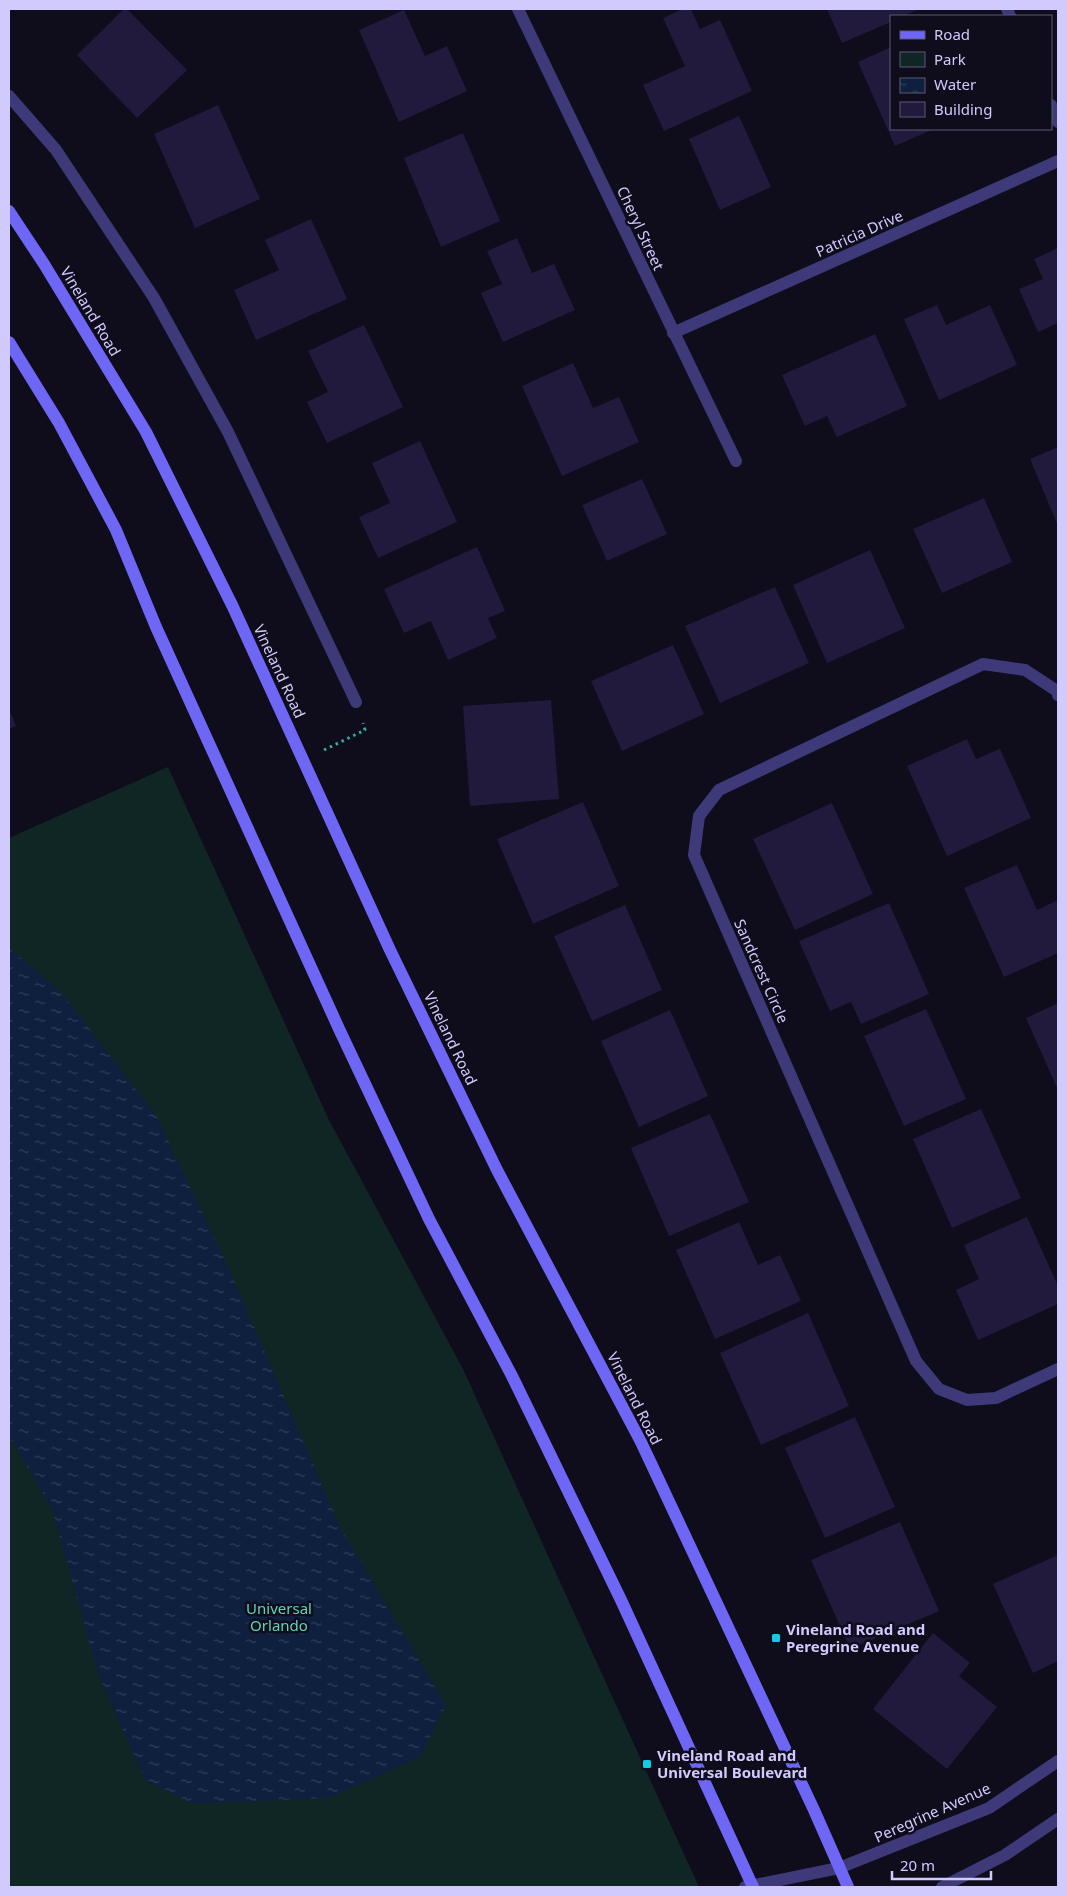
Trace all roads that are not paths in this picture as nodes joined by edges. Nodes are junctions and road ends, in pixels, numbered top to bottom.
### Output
1 (518, 9) edge
2 (9, 96) edge
3 (1052, 107) edge
4 (1058, 122) edge
5 (1058, 161) edge
6 (9, 211) edge
7 (673, 333) junction
8 (9, 342) edge
9 (736, 461) dead end
10 (1058, 695) edge
11 (356, 702) road end
12 (1058, 1370) edge
13 (1058, 1761) edge
14 (1058, 1819) edge
15 (839, 1868) junction
16 (750, 1887) edge
17 (848, 1887) edge
18 (942, 1887) edge

1 - 7 street, Cheryl Street
2 - 11 street
3 - 4 street
5 - 7 street, Patricia Drive
6 - 15 main road, Vineland Road
7 - 9 street, Cheryl Street
8 - 16 main road
10 - 12 street, Sandcrest Circle
13 - 15 street, Peregrine Avenue
14 - 18 street
15 - 16 street, Peregrine Avenue
15 - 17 main road, Vineland Road

